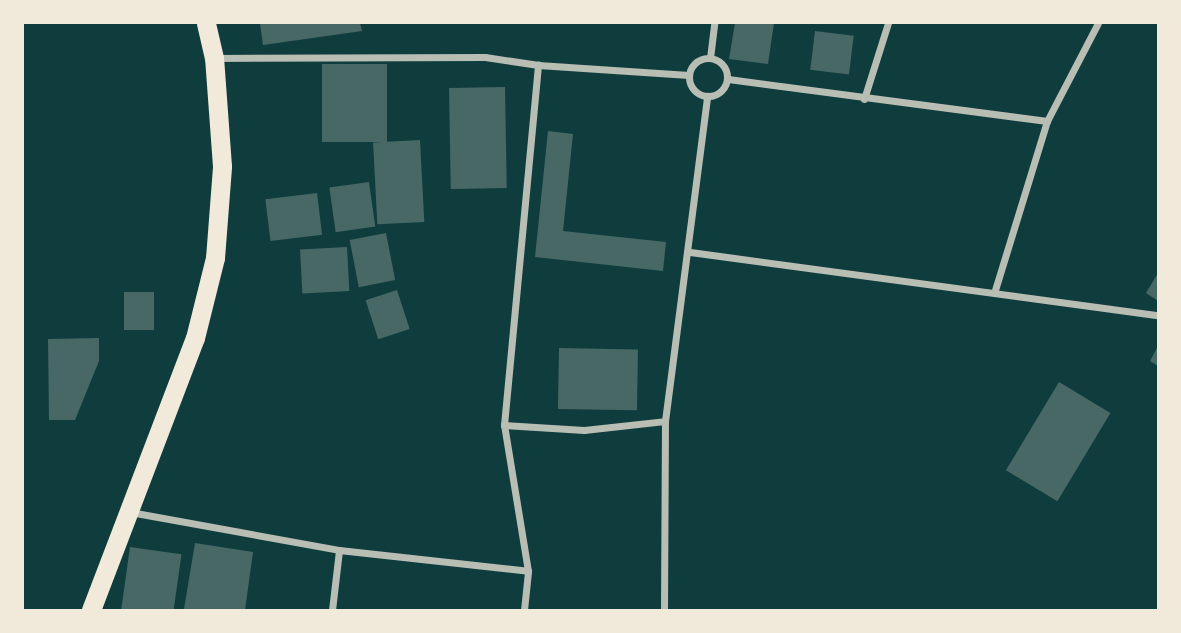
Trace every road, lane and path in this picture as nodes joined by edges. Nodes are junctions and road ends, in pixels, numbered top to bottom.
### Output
1 (206, 23) edge
2 (714, 23) edge
3 (888, 23) edge
4 (1098, 23) edge
5 (215, 58) junction
6 (710, 58) junction
7 (538, 65) junction
8 (689, 75) junction
9 (728, 79) junction
10 (707, 96) junction
11 (864, 99) junction
12 (1047, 121) junction
13 (690, 252) junction
14 (995, 290) junction
15 (1158, 315) edge
16 (665, 421) junction
17 (504, 425) junction
18 (125, 511) junction
19 (339, 550) junction
20 (528, 571) junction
21 (91, 610) edge
22 (332, 610) edge
23 (524, 610) edge
24 (664, 610) edge

1 - 5 highway
2 - 6 street
3 - 11 street
4 - 12 street
5 - 7 street
5 - 18 highway
6 - 8 street
6 - 9 street
7 - 8 street
7 - 17 street
8 - 10 street
9 - 10 street
9 - 11 street
10 - 13 street
11 - 12 street
12 - 14 street
13 - 14 street
13 - 16 street
14 - 15 street
16 - 17 street
16 - 24 street
17 - 20 street
18 - 19 street
18 - 21 highway
19 - 20 street
19 - 22 street
20 - 23 street

